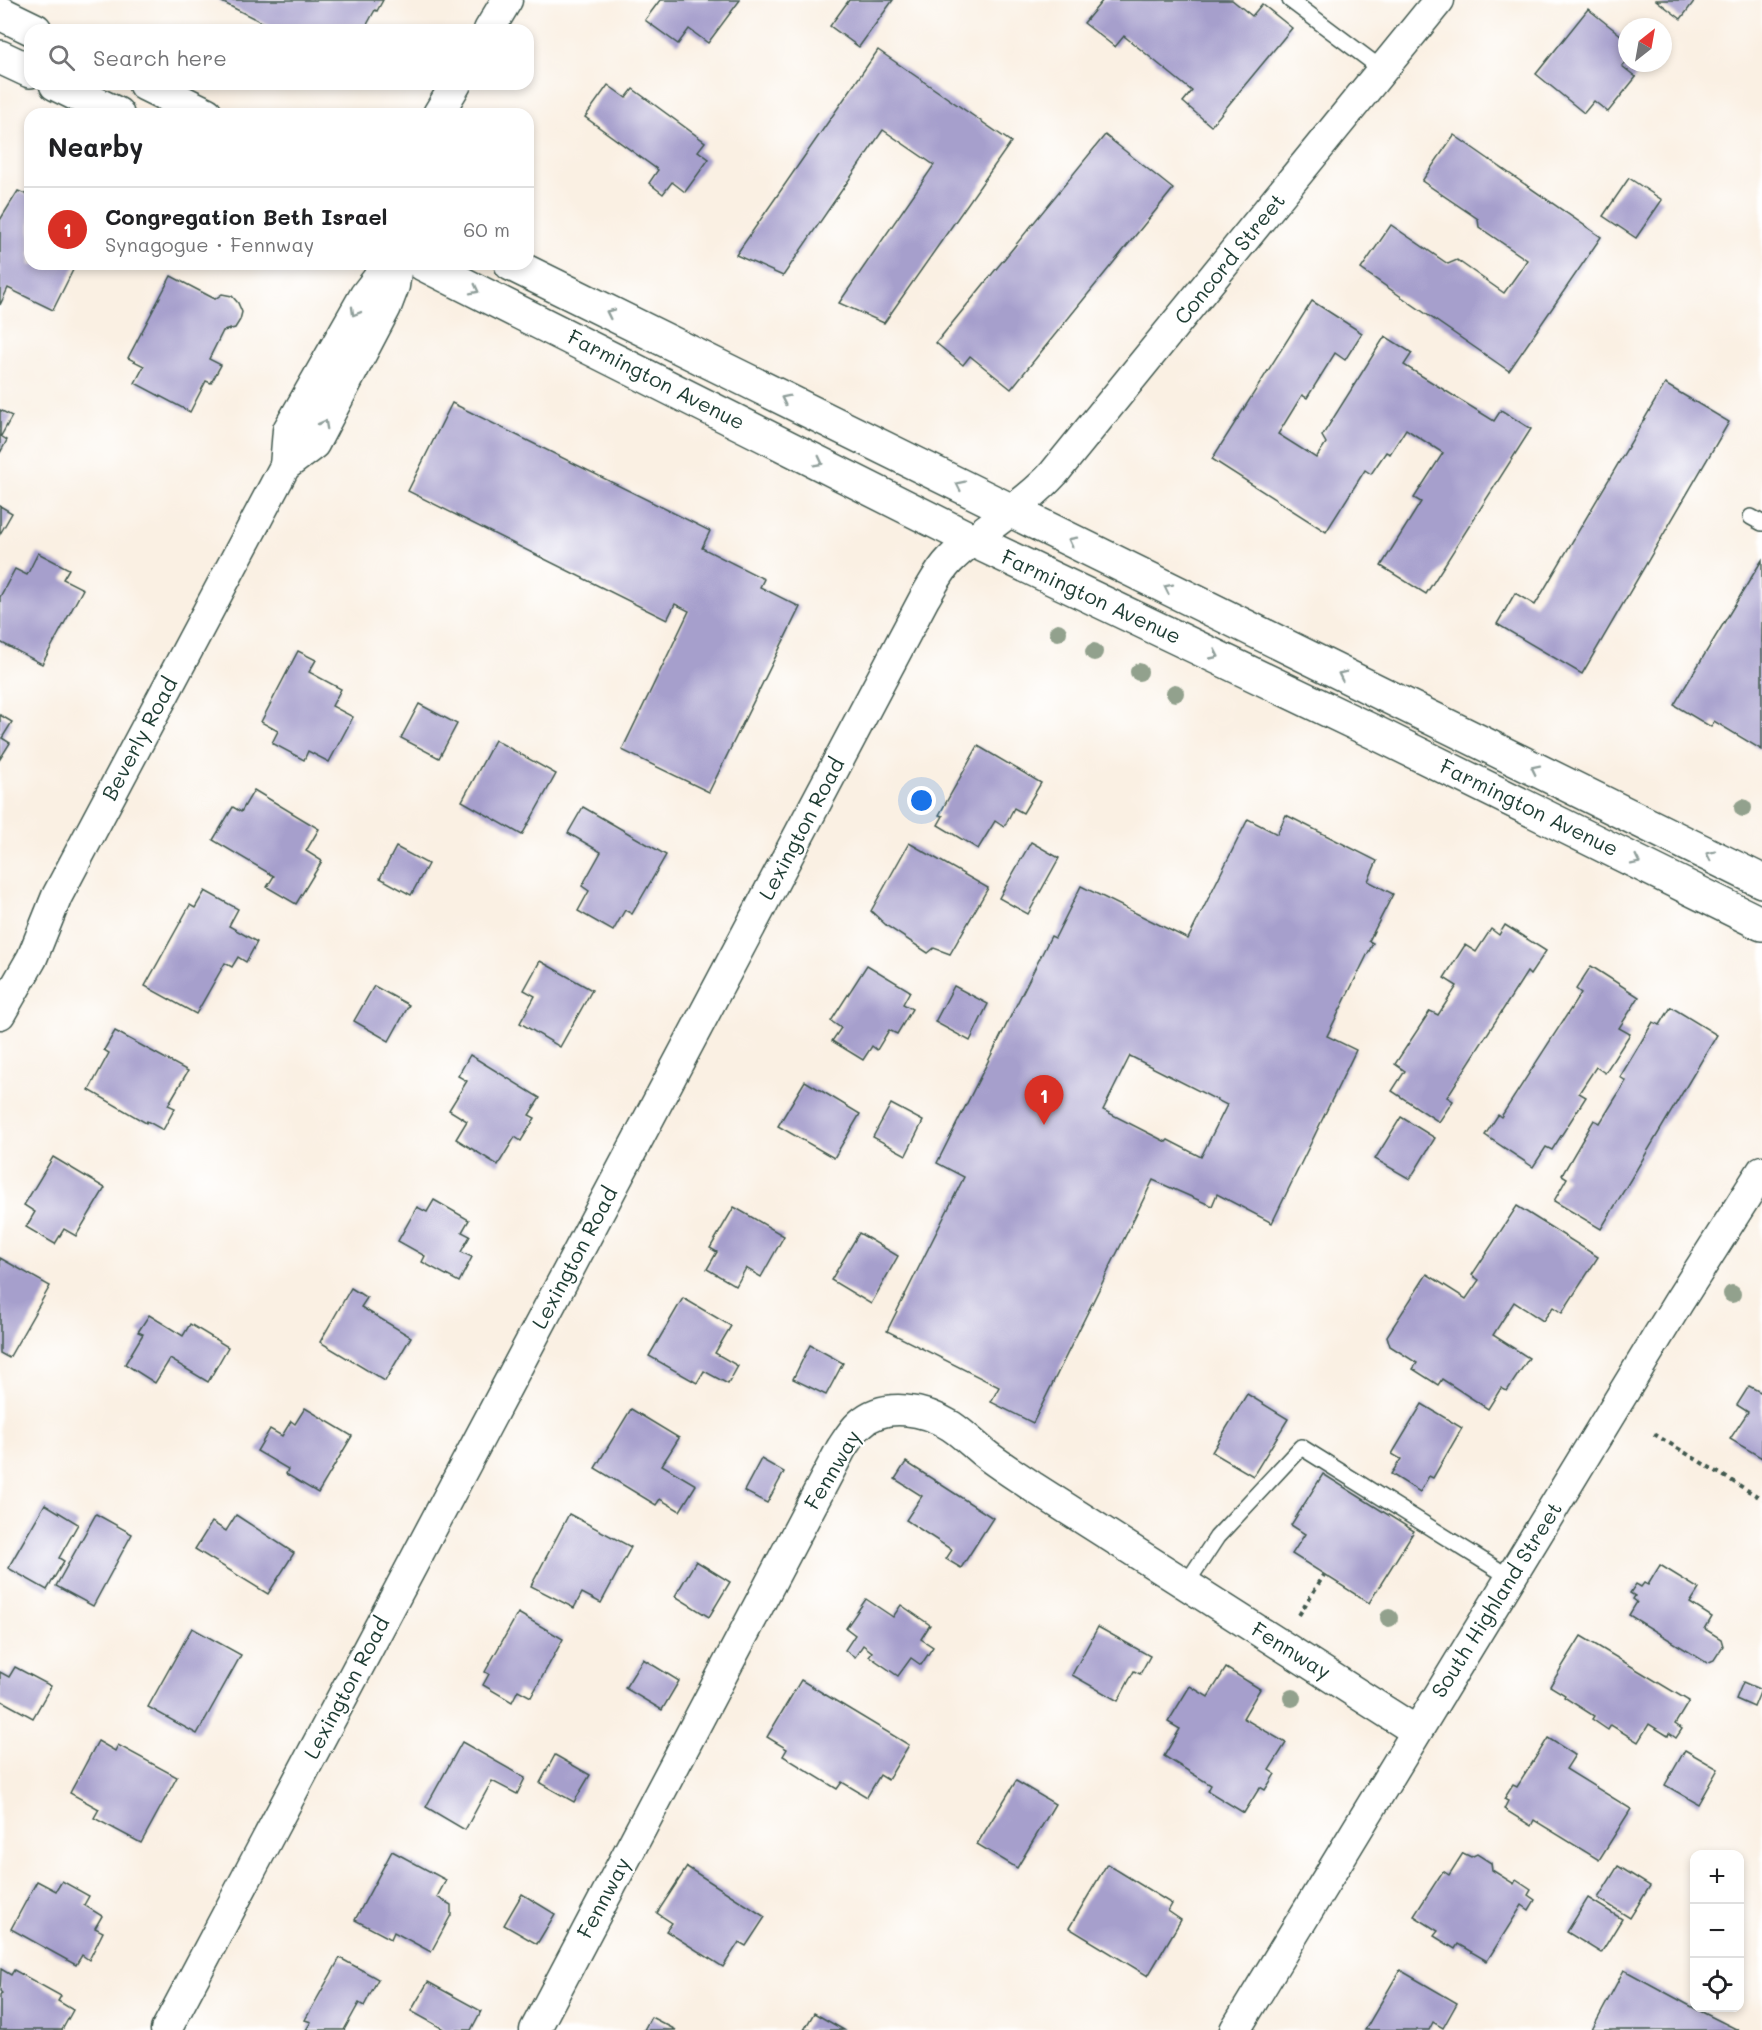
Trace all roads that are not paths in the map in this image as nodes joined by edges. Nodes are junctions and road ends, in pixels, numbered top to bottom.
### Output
1 (507, 0) edge
2 (1290, 0) edge
3 (1439, 0) edge
4 (0, 13) edge
5 (493, 24) edge
6 (24, 25) edge
7 (0, 57) edge
8 (24, 68) edge
9 (1383, 70) junction
10 (68, 90) edge
11 (157, 90) edge
12 (452, 90) edge
13 (105, 108) edge
14 (194, 108) edge
15 (442, 108) edge
16 (384, 270) edge
17 (396, 270) edge
18 (435, 270) edge
19 (523, 270) edge
20 (285, 466) junction
21 (1013, 511) junction
22 (972, 540) junction
23 (1762, 881) edge
24 (1762, 924) edge
25 (0, 1014) edge
26 (1762, 1171) edge
27 (1511, 1578) junction
28 (1186, 1584) junction
29 (1416, 1731) junction
30 (166, 2030) edge
31 (535, 2030) edge
32 (1235, 2030) edge

1 - 5 street
2 - 9 lane
3 - 9 street, Concord Street
4 - 6 main road
7 - 8 main road
9 - 21 street, Concord Street
10 - 13 main road
11 - 14 main road
12 - 15 street
16 -> 20 street, Beverly Road
20 -> 17 street, Beverly Road
18 -> 22 main road, Farmington Avenue
21 -> 19 main road, Farmington Avenue
20 - 25 street, Beverly Road
21 - 22 street, Lexington Road
23 -> 21 main road, Farmington Avenue
22 -> 24 main road, Farmington Avenue
22 - 30 street, Lexington Road
26 - 27 street, South Highland Street
27 - 28 lane
27 - 29 street, South Highland Street
28 - 29 street, Fennway
28 - 31 street, Fennway
29 - 32 street, South Highland Street

